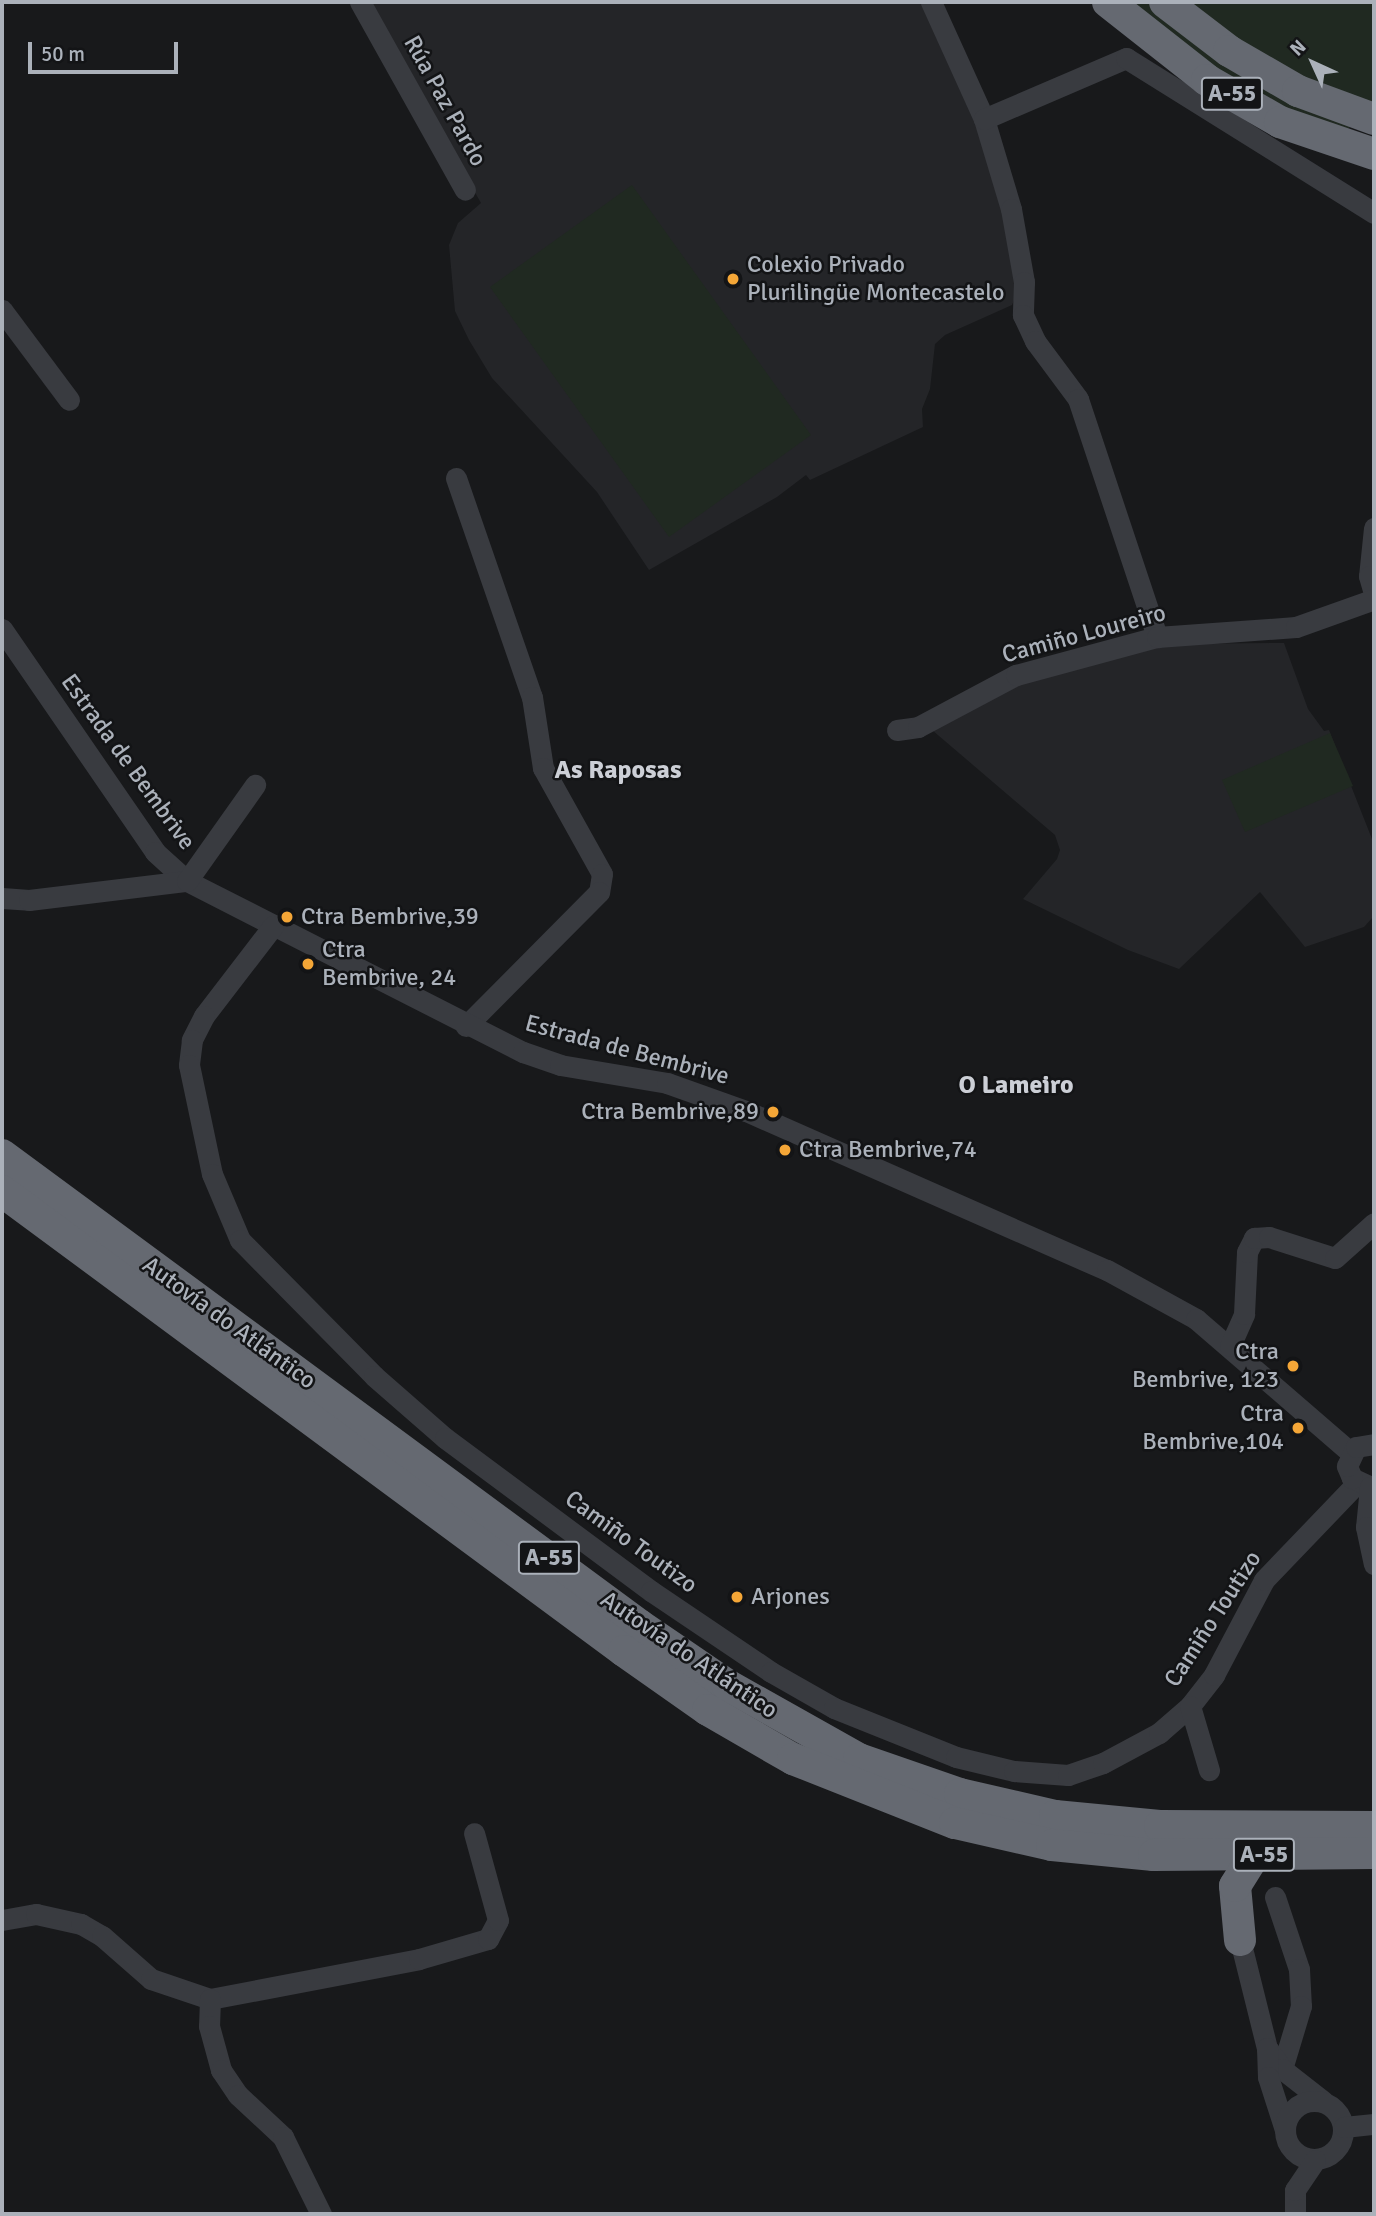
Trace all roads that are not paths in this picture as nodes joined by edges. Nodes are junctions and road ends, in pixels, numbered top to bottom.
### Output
1 (360, 2) edge
2 (932, 2) edge
3 (1108, 2) edge
4 (1165, 2) edge
5 (984, 118) junction
6 (1374, 119) edge
7 (1374, 154) edge
8 (465, 190) dead end
9 (1374, 213) edge
10 (2, 310) edge
11 (69, 400) dead end
12 (456, 478) dead end
13 (1374, 528) edge
14 (1374, 593) edge
15 (1374, 599) edge
16 (2, 629) edge
17 (1157, 637) junction
18 (897, 730) dead end
19 (255, 785) dead end
20 (187, 881) junction
21 (2, 898) edge
22 (273, 926) junction
23 (466, 1026) junction
24 (2, 1155) edge
25 (2, 1191) edge
26 (1374, 1223) edge
27 (1230, 1346) junction
28 (1374, 1444) edge
29 (1351, 1453) junction
30 (1367, 1485) edge
31 (1374, 1564) edge
32 (1190, 1706) junction
33 (1209, 1770) dead end
34 (1374, 1826) edge
35 (474, 1833) dead end
36 (1374, 1853) edge
37 (1254, 1856) junction
38 (1275, 1897) dead end
39 (2, 1920) edge
40 (1240, 1940) joint
41 (210, 1999) junction
42 (1267, 2048) junction
43 (1282, 2069) junction
44 (1323, 2101) junction
45 (1374, 2124) edge
46 (1344, 2127) junction
47 (1285, 2130) junction
48 (1315, 2160) junction
49 (321, 2214) edge
50 (1295, 2214) edge

1 - 8 street, Rúa Paz Pardo
2 - 5 street
3 - 7 highway, A-55
4 - 6 highway, A-55
5 - 9 street
5 - 17 street
10 - 11 street
12 - 23 street
13 - 14 street
15 - 17 street, Camiño Loureiro
16 - 20 street, Estrada de Bembrive
17 - 18 street, Camiño Loureiro
19 - 20 street
20 - 21 street
20 - 22 street, Estrada de Bembrive
22 - 23 street, Estrada de Bembrive
22 - 32 street, Camiño Toutizo
23 - 27 street, Estrada de Bembrive
24 - 34 highway, Autovía do Atlántico / A-55
25 - 37 highway, Autovía do Atlántico / A-55
26 - 27 street
27 - 29 street, Estrada de Bembrive
28 - 29 street
29 - 30 street
30 - 31 street
30 - 32 street, Camiño Toutizo
32 - 33 street
35 - 41 street
36 - 37 highway, Autovía do Atlántico / A-55
37 - 40 highway
38 - 43 street
39 - 41 street
40 - 42 street
41 - 49 street
42 - 43 street
42 - 47 street
43 - 44 street
44 - 46 street
44 - 47 street
45 - 46 street
46 - 48 street
47 - 48 street
48 - 50 street

